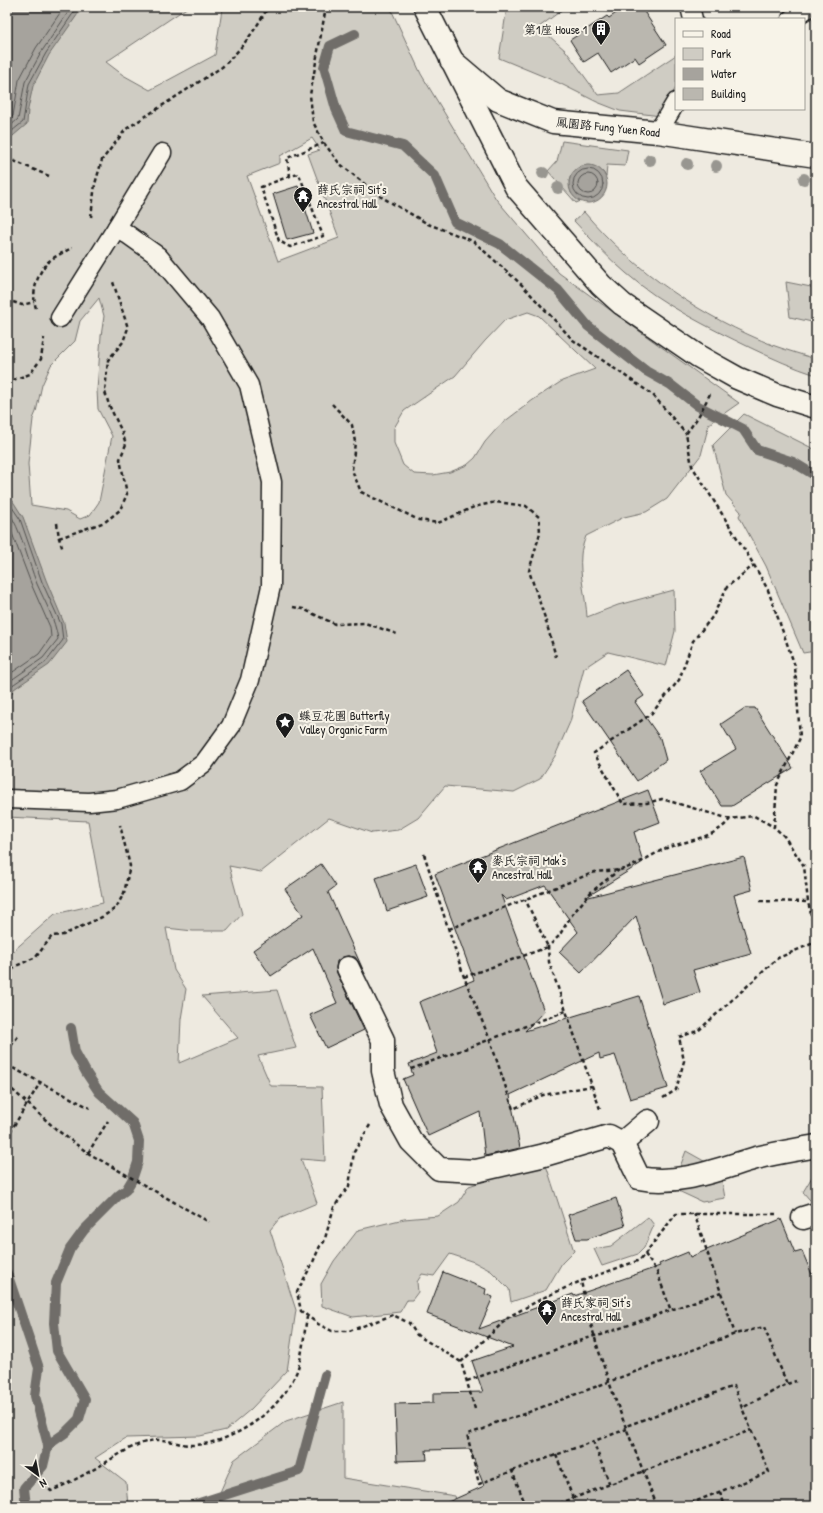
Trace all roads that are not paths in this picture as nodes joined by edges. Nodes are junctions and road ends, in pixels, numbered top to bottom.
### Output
1 (425, 7) edge
2 (690, 7) edge
3 (810, 7) edge
4 (694, 18) edge
5 (794, 18) edge
6 (451, 60) junction
7 (675, 104) edge
8 (658, 132) junction
9 (162, 153) dead end
10 (816, 156) edge
11 (117, 227) junction
12 (60, 318) dead end
13 (816, 407) edge
14 (7, 799) edge
15 (348, 968) dead end
16 (644, 1124) road end
17 (616, 1139) junction
18 (816, 1146) edge

1 - 6 street, 鳳園路 Fung Yuen Road
2 - 4 lane
3 - 5 lane
6 - 8 street, 鳳園路 Fung Yuen Road
6 - 13 street
7 - 8 lane
8 - 10 street, 鳳園路 Fung Yuen Road
9 - 11 lane
11 - 12 lane
11 - 14 lane
15 - 17 street
16 - 17 street
17 - 18 street

